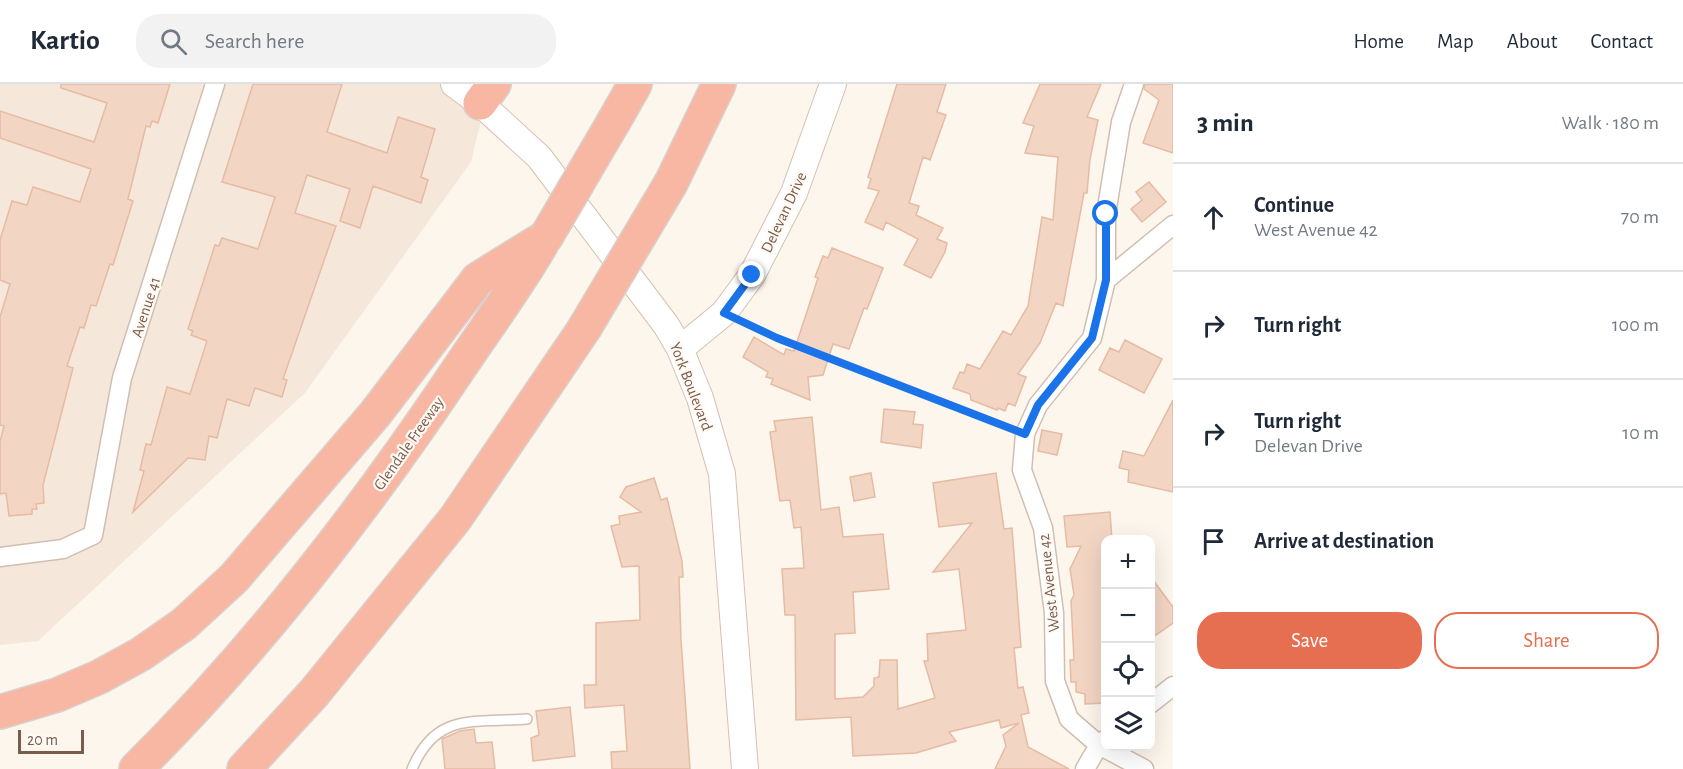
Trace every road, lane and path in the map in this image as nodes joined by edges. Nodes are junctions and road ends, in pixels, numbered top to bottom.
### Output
1 (215, 84) edge
2 (454, 84) edge
3 (635, 84) edge
4 (719, 84) edge
5 (833, 84) edge
6 (1134, 84) edge
7 (487, 94) edge
8 (1173, 225) edge
9 (537, 246) junction
10 (1106, 280) junction
11 (724, 313) junction
12 (680, 349) junction
13 (1025, 434) junction
14 (0, 557) edge
15 (1173, 686) edge
16 (1155, 700) edge
17 (0, 712) edge
18 (526, 719) dead end
19 (1101, 741) edge
20 (1101, 744) edge
21 (1116, 751) edge
22 (136, 769) edge
23 (244, 769) edge
24 (412, 769) edge
25 (745, 769) edge
26 (1085, 769) edge
27 (1144, 769) edge

1 - 14 street, Avenue 41
2 - 7 street, York Boulevard
3 - 9 highway, Glendale Freeway, bridge
4 - 23 highway, bridge
5 - 11 street, Delevan Drive
6 - 10 street, West Avenue 42
7 - 12 street, York Boulevard
8 - 10 street
9 - 17 highway
9 - 22 highway, Glendale Freeway
10 - 13 street, West Avenue 42
11 - 12 street, Delevan Drive
11 - 13 path
12 - 25 street, York Boulevard
13 - 19 street, West Avenue 42
15 - 16 street
18 - 24 lane
20 - 26 street
21 - 27 street, West Avenue 42

